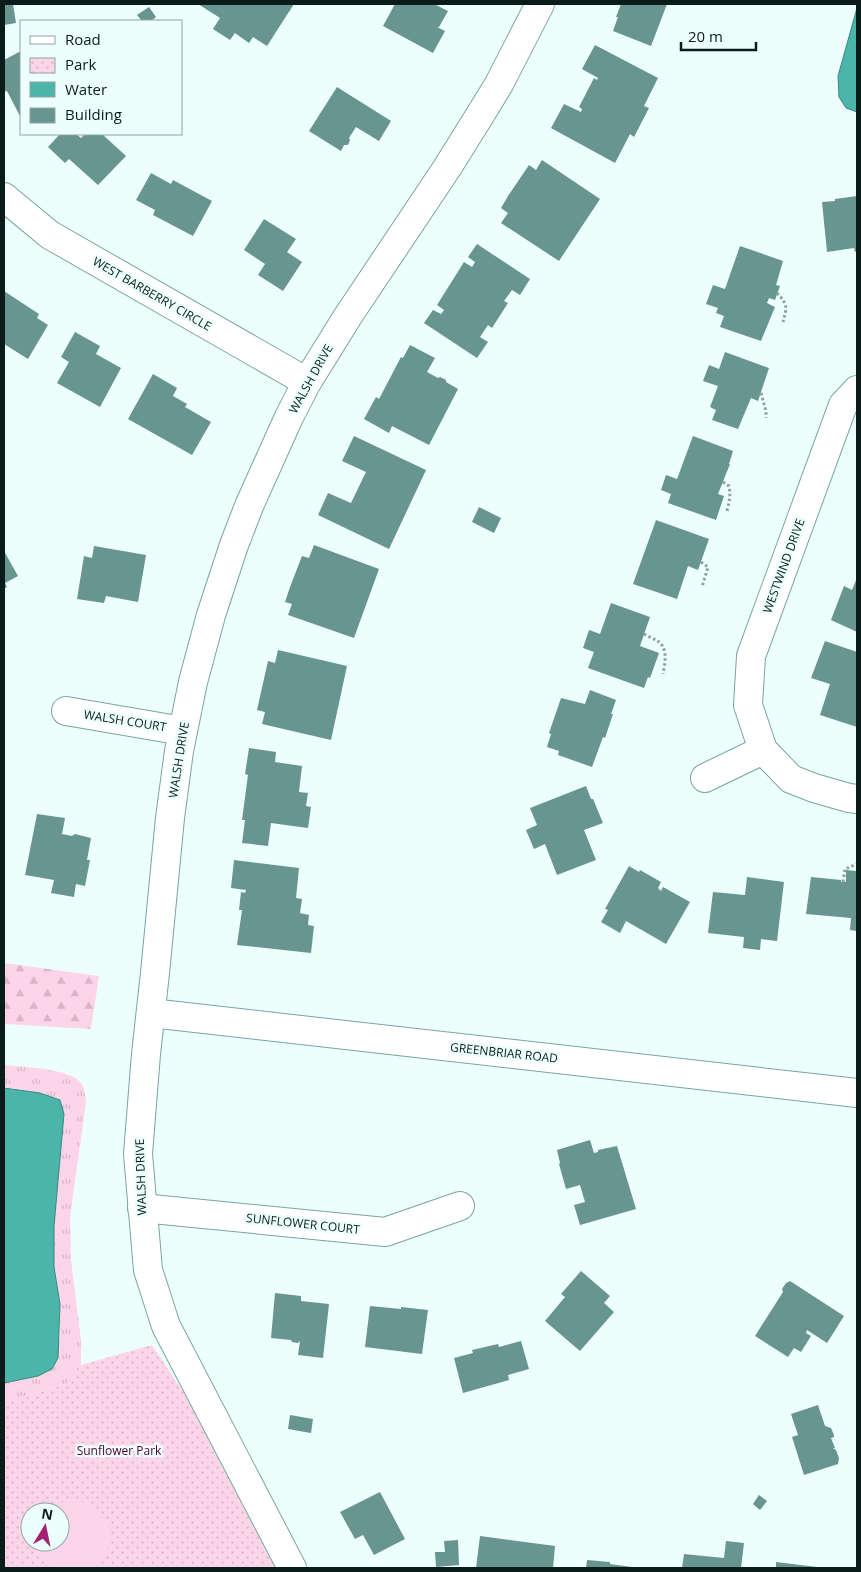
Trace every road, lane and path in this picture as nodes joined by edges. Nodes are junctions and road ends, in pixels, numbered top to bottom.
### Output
1 (540, 4) edge
2 (4, 197) edge
3 (777, 293) dead end
4 (783, 322) dead end
5 (307, 382) junction
6 (857, 390) edge
7 (760, 393) dead end
8 (766, 418) dead end
9 (723, 482) dead end
10 (727, 511) dead end
11 (700, 562) dead end
12 (702, 587) dead end
13 (644, 634) dead end
14 (663, 674) dead end
15 (66, 712) dead end
16 (183, 731) junction
17 (763, 750) junction
18 (705, 778) dead end
19 (857, 799) edge
20 (857, 864) edge
21 (843, 882) dead end
22 (150, 1013) junction
23 (857, 1093) edge
24 (460, 1206) dead end
25 (142, 1208) junction
26 (292, 1568) edge

1 - 5 street, WALSH DRIVE
2 - 5 street, WEST BARBERRY CIRCLE
3 - 4 path
5 - 16 street, WALSH DRIVE
6 - 17 street, WESTWIND DRIVE
7 - 8 path
9 - 10 path
11 - 12 path
13 - 14 path
15 - 16 street, WALSH COURT
16 - 22 street, WALSH DRIVE
17 - 18 street
17 - 19 street, WESTWIND DRIVE
20 - 21 path
22 - 23 street, GREENBRIAR ROAD
22 - 25 street, WALSH DRIVE
24 - 25 street, SUNFLOWER COURT
25 - 26 street, WALSH DRIVE

